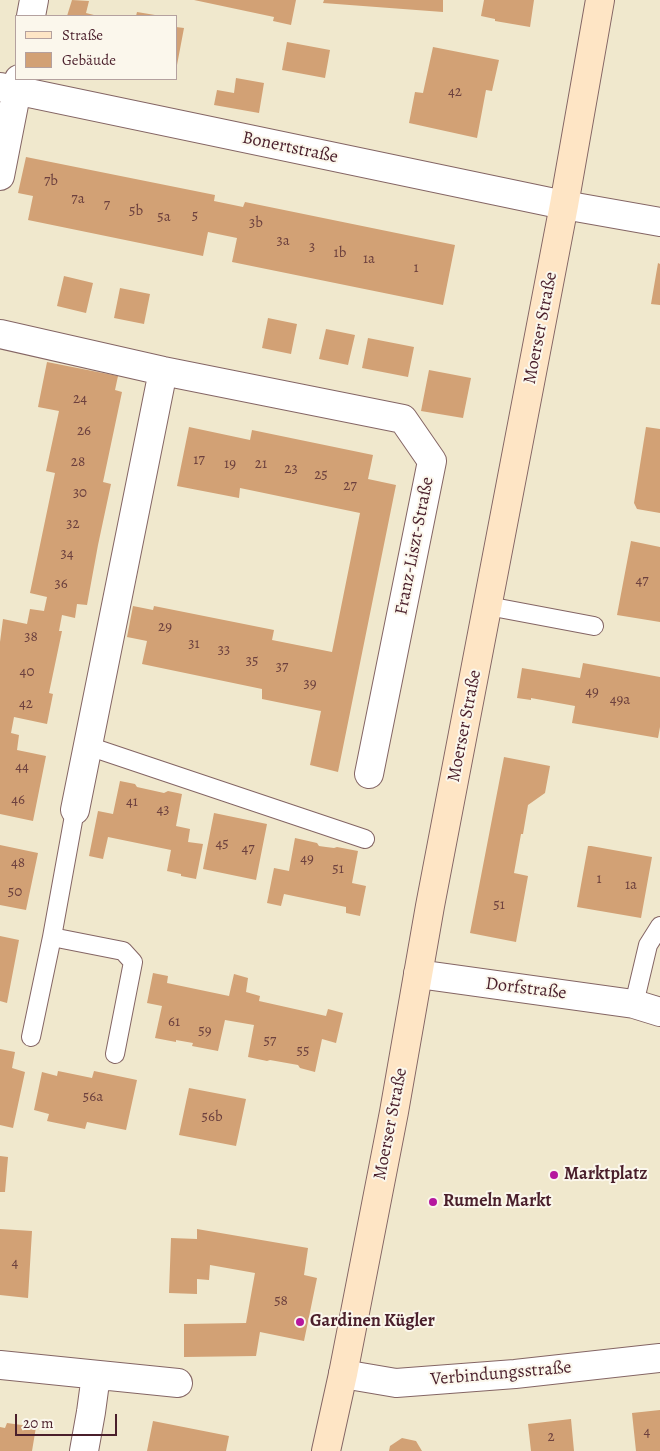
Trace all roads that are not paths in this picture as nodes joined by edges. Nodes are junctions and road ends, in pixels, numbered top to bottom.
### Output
1 (34, 0) edge
2 (600, 0) edge
3 (31, 15) edge
4 (12, 85) edge
5 (0, 176) edge
6 (564, 205) junction
7 (660, 222) edge
8 (0, 334) edge
9 (163, 371) junction
10 (488, 606) junction
11 (594, 626) dead end
12 (88, 746) junction
13 (369, 774) dead end
14 (76, 810) joint
15 (365, 839) dead end
16 (660, 926) edge
17 (52, 937) junction
18 (654, 943) edge
19 (418, 974) junction
20 (634, 1004) junction
21 (660, 1012) edge
22 (31, 1036) dead end
23 (115, 1054) dead end
24 (660, 1358) edge
25 (0, 1365) edge
26 (343, 1374) junction
27 (96, 1375) junction
28 (178, 1383) dead end
29 (84, 1451) edge
30 (326, 1451) edge

1 - 3 street
2 - 6 main road, Moerser Straße
4 - 5 street
4 - 6 street, Bonertstraße
6 - 7 street, Bonertstraße
6 - 10 main road, Moerser Straße
8 - 9 street, Franz-Liszt-Straße
9 - 12 street
9 - 13 street, Franz-Liszt-Straße
10 - 11 lane
10 - 19 main road, Moerser Straße
12 - 14 street
12 - 15 lane
14 - 17 lane
16 - 18 lane
17 - 22 lane
17 - 23 lane
18 - 20 lane
19 - 20 street, Dorfstraße
19 - 26 main road, Moerser Straße
20 - 21 street, Dorfstraße
24 - 26 street, Verbindungsstraße
25 - 27 street
26 - 30 main road, Moerser Straße
27 - 28 street
27 - 29 street

